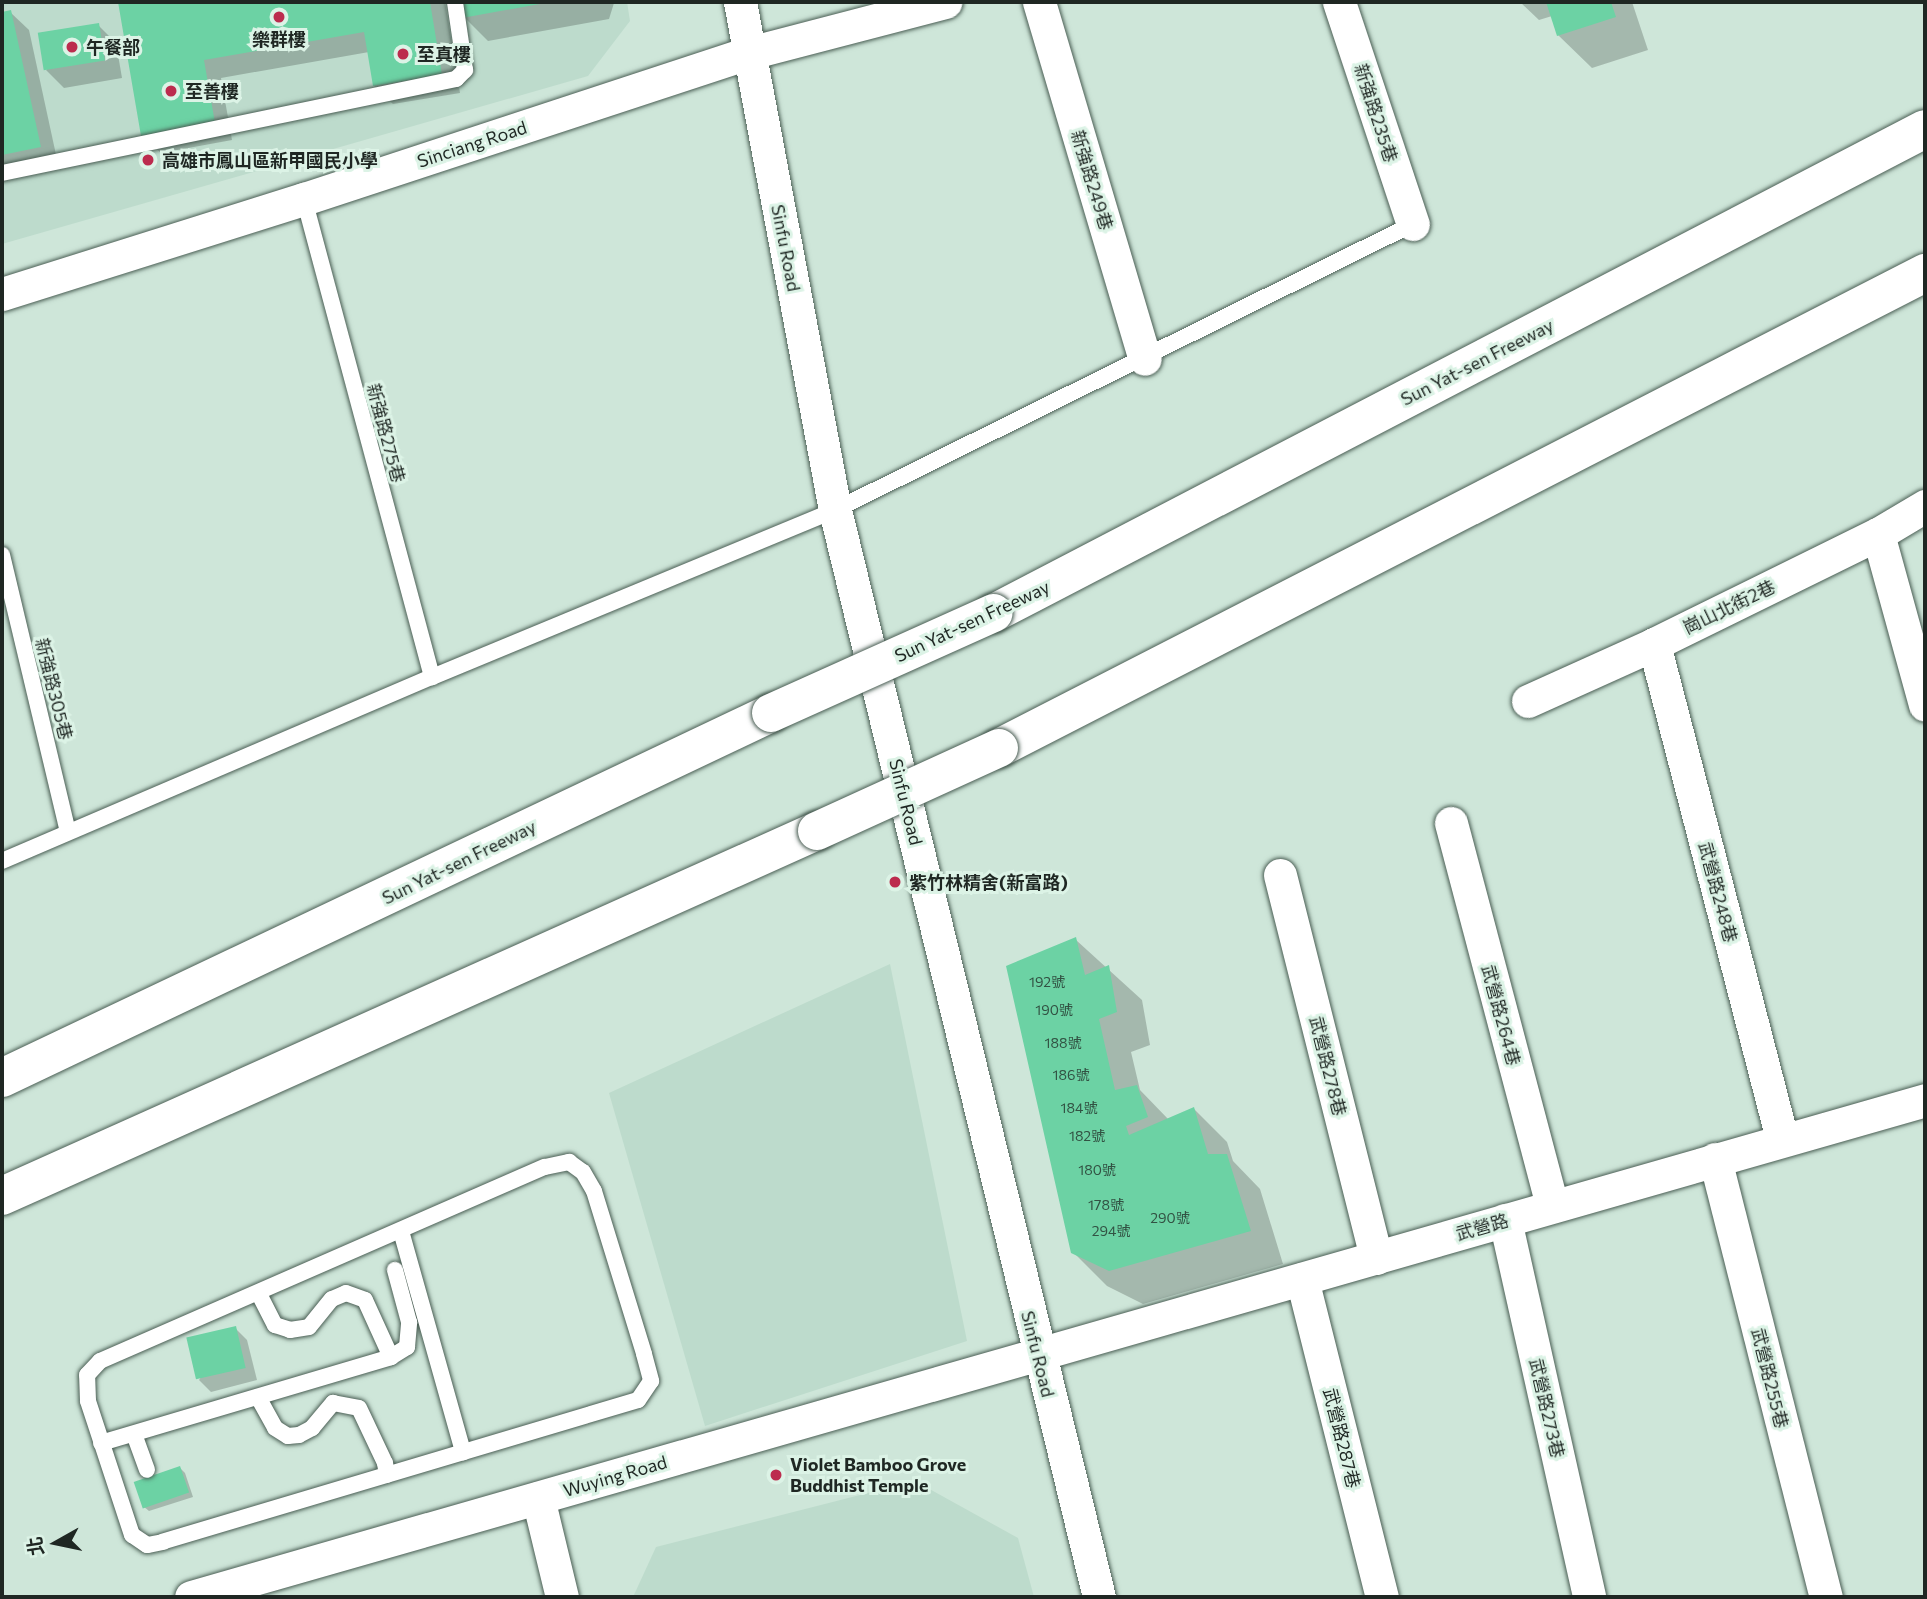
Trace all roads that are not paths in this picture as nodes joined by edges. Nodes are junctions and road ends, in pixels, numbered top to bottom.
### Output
1 (454, 2) edge
2 (740, 2) edge
3 (945, 2) edge
4 (1039, 2) edge
5 (1339, 2) edge
6 (749, 53) junction
7 (1925, 129) edge
8 (2, 173) edge
9 (304, 199) junction
10 (1413, 224) joint
11 (1925, 273) edge
12 (2, 294) edge
13 (1145, 359) junction
14 (1925, 506) edge
15 (835, 510) junction
16 (1878, 534) junction
17 (2, 555) edge
18 (1654, 644) junction
19 (432, 677) junction
20 (1528, 701) dead end
21 (1925, 705) edge
22 (1451, 823) dead end
23 (68, 831) junction
24 (2, 861) edge
25 (1279, 875) dead end
26 (2, 1078) edge
27 (1925, 1100) edge
28 (1782, 1139) junction
29 (1714, 1159) junction
30 (2, 1196) edge
31 (1552, 1206) junction
32 (1505, 1220) junction
33 (401, 1231) junction
34 (1376, 1258) junction
35 (395, 1270) dead end
36 (1302, 1279) junction
37 (259, 1294) junction
38 (1038, 1355) junction
39 (391, 1357) junction
40 (258, 1396) junction
41 (134, 1434) junction
42 (101, 1443) junction
43 (463, 1452) junction
44 (147, 1470) dead end
45 (387, 1475) junction
46 (538, 1498) junction
47 (191, 1597) edge
48 (562, 1597) edge
49 (1099, 1597) edge
50 (1382, 1597) edge
51 (1589, 1597) edge
52 (1826, 1597) edge

1 - 8 lane
2 - 6 street, Sinfu Road
3 - 6 street, Sinciang Road
4 - 13 street, 新強路249巷
5 - 10 street, 新強路235巷
6 - 9 street, Sinciang Road
6 - 15 street, Sinfu Road
7 - 26 highway, Sun Yat-sen Freeway, bridge
9 - 12 street, Sinciang Road
9 - 19 lane, 新強路275巷
10 - 13 lane
11 - 30 highway, bridge
13 - 15 lane
14 - 16 street, 崗山北街2巷
15 - 19 lane
15 - 38 street, Sinfu Road
16 - 18 street, 崗山北街2巷
16 - 21 street
17 - 23 lane, 新強路305巷
18 - 20 street, 崗山北街2巷
18 - 28 street, 武營路248巷
19 - 23 lane
22 - 31 street, 武營路264巷
23 - 24 lane
25 - 34 street, 武營路278巷
27 - 28 street, 武營路
28 - 29 street, 武營路
29 - 31 street, 武營路
29 - 52 street, 武營路255巷
31 - 32 street, 武營路
32 - 34 street, 武營路
32 - 51 street, 武營路273巷
33 - 37 lane
33 - 43 lane
33 - 43 lane
34 - 36 street, 武營路
35 - 39 lane
36 - 38 street, 武營路
36 - 50 street, 武營路287巷
37 - 39 lane
37 - 42 lane
38 - 46 street, Wuying Road
38 - 49 street, Sinfu Road
39 - 40 lane
40 - 41 lane
40 - 45 lane
41 - 42 lane
41 - 44 lane
42 - 45 lane
43 - 45 lane
46 - 47 street, Wuying Road
46 - 48 street

